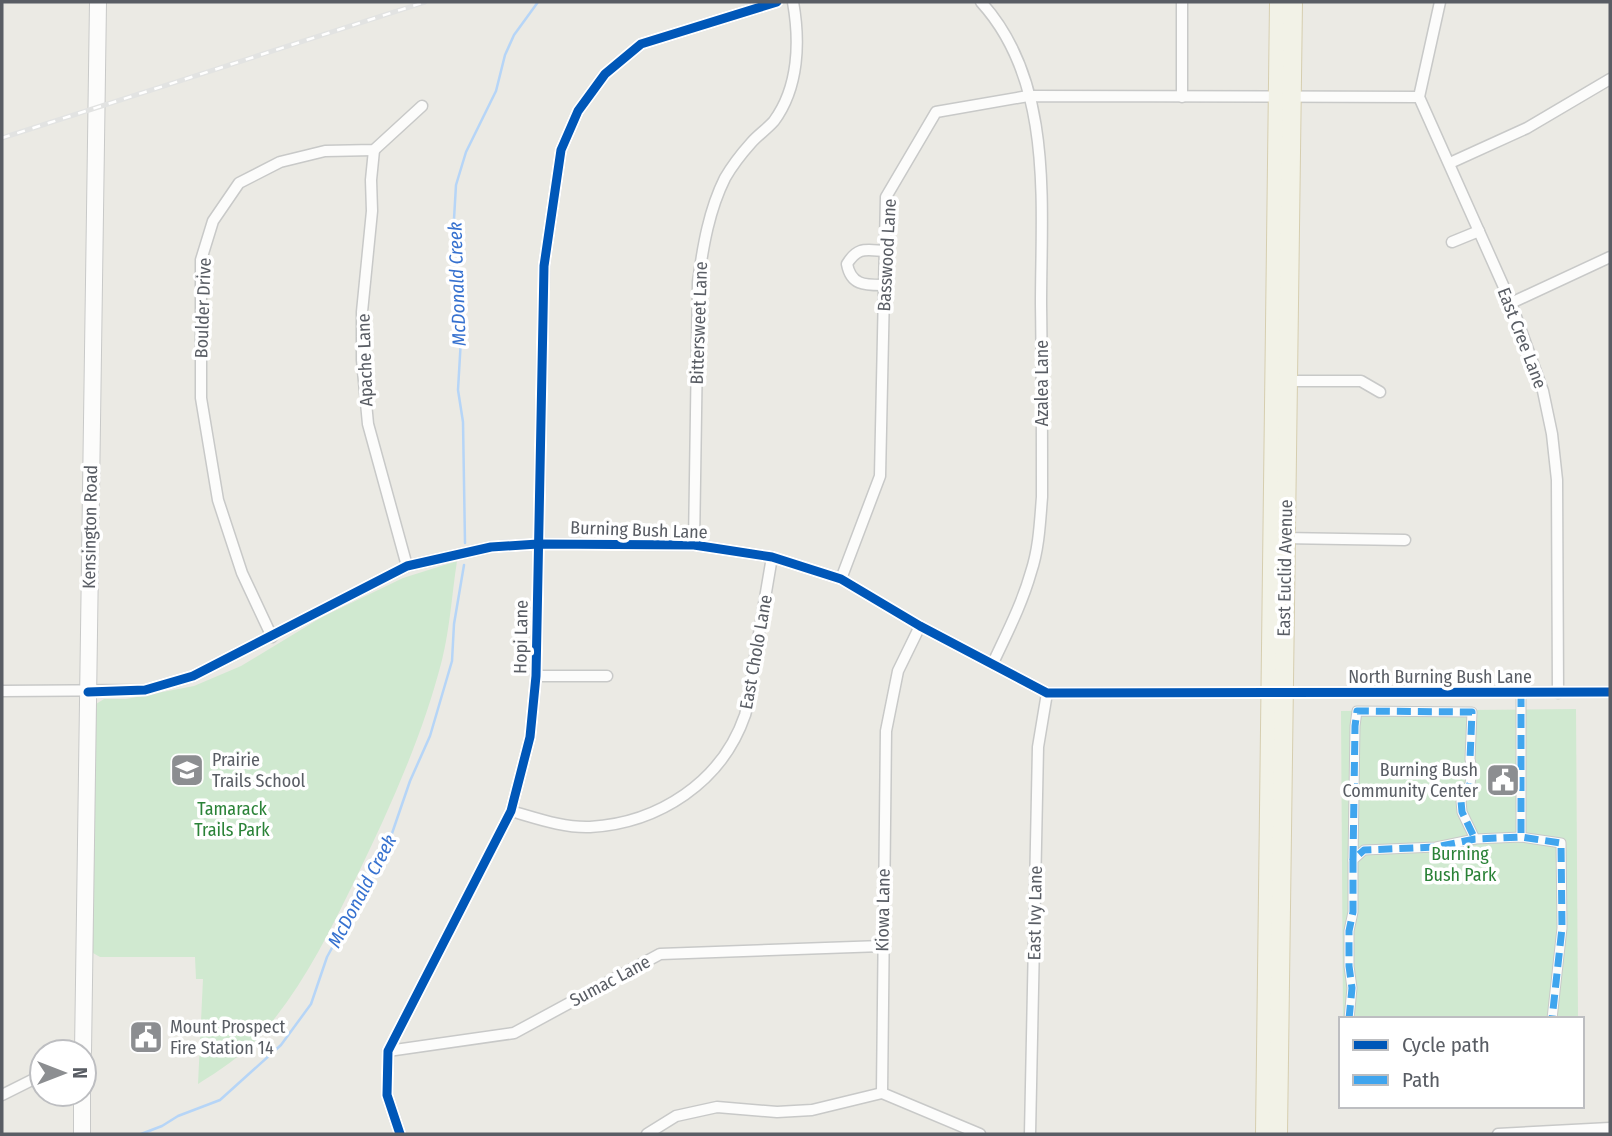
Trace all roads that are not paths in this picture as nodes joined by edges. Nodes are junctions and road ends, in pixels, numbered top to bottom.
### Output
1 (98, 2) edge
2 (777, 2) edge
3 (793, 2) edge
4 (981, 2) edge
5 (1182, 2) edge
6 (1279, 2) edge
7 (1293, 2) edge
8 (1440, 2) edge
9 (1610, 79) edge
10 (1028, 96) junction
11 (1182, 97) junction
12 (1419, 97) junction
13 (1284, 98) junction
14 (422, 106) dead end
15 (374, 150) junction
16 (1450, 163) junction
17 (1479, 231) junction
18 (1452, 242) dead end
19 (885, 251) junction
20 (1610, 257) edge
21 (884, 285) junction
22 (1511, 303) junction
23 (1281, 381) junction
24 (1380, 392) dead end
25 (1279, 538) junction
26 (1405, 540) dead end
27 (538, 544) junction
28 (694, 545) junction
29 (772, 557) junction
30 (407, 566) junction
31 (841, 579) junction
32 (920, 626) junction
33 (272, 637) junction
34 (993, 663) junction
35 (536, 676) junction
36 (607, 676) dead end
37 (2, 691) edge
38 (88, 692) junction
39 (1277, 692) junction
40 (1610, 692) edge
41 (1047, 693) junction
42 (1521, 693) junction
43 (1558, 693) junction
44 (511, 811) junction
45 (1521, 837) junction
46 (1475, 839) junction
47 (1353, 860) junction
48 (882, 946) junction
49 (1349, 1017) edge
50 (1552, 1017) edge
51 (83, 1038) edge
52 (388, 1051) junction
53 (28, 1082) edge
54 (882, 1093) junction
55 (2, 1095) edge
56 (82, 1108) edge
57 (1610, 1128) edge
58 (82, 1134) edge
59 (400, 1134) edge
60 (647, 1134) edge
61 (980, 1134) edge
62 (1030, 1134) edge
63 (1265, 1134) edge
64 (1278, 1134) edge
65 (1498, 1134) edge

1 - 38 main road, Kensington Road
2 - 27 street, Hopi Lane
3 - 28 street, Bittersweet Lane
4 - 10 street, Azalea Lane
5 - 11 street
6 - 13 main road, East Euclid Avenue
7 - 13 main road, East Euclid Avenue
8 - 12 street
9 - 16 street
10 - 11 street, Basswood Lane
10 - 19 street, Basswood Lane
10 - 34 street, Azalea Lane
11 - 13 street, Basswood Lane
12 - 13 street, Basswood Lane
12 - 16 street, East Cree Lane
13 - 23 main road, East Euclid Avenue
14 - 15 street
15 - 30 street, Apache Lane
15 - 33 street, Boulder Drive
16 - 17 street, East Cree Lane
17 - 18 street
17 - 22 street, East Cree Lane
19 - 21 street, Basswood Lane
19 - 21 street
20 - 22 street
21 - 31 street, Basswood Lane
22 - 43 street, East Cree Lane
23 - 24 street
23 - 25 main road, East Euclid Avenue
25 - 26 street
25 - 39 main road, East Euclid Avenue
27 - 28 street, Burning Bush Lane
27 - 30 street, Burning Bush Lane
27 - 35 street, Hopi Lane
28 - 29 street, Burning Bush Lane
29 - 31 street, Burning Bush Lane
29 - 44 street, East Cholo Lane
30 - 33 street, Burning Bush Lane
31 - 32 street, Burning Bush Lane
32 - 34 street, Burning Bush Lane
32 - 48 street, Kiowa Lane
33 - 38 street, Burning Bush Lane
34 - 41 street, Burning Bush Lane
35 - 36 street
35 - 44 street, Hopi Lane
37 - 38 street, Burning Bush Lane
38 - 51 main road, Kensington Road
39 - 41 street, Burning Bush Lane
39 - 42 street, North Burning Bush Lane
39 - 63 main road, East Euclid Avenue
39 - 64 main road, East Euclid Avenue
40 - 43 street, North Burning Bush Lane
41 - 62 street, East Ivy Lane
42 - 43 street, North Burning Bush Lane
42 - 45 street
44 - 52 street, Hopi Lane
45 - 46 street
45 - 50 street
46 - 47 street
46 - 47 street
47 - 49 street
48 - 52 street, Sumac Lane
48 - 54 street, Kiowa Lane
52 - 59 street, Hopi Lane
53 - 55 street
54 - 60 street
54 - 61 street
56 - 58 main road
57 - 65 street

